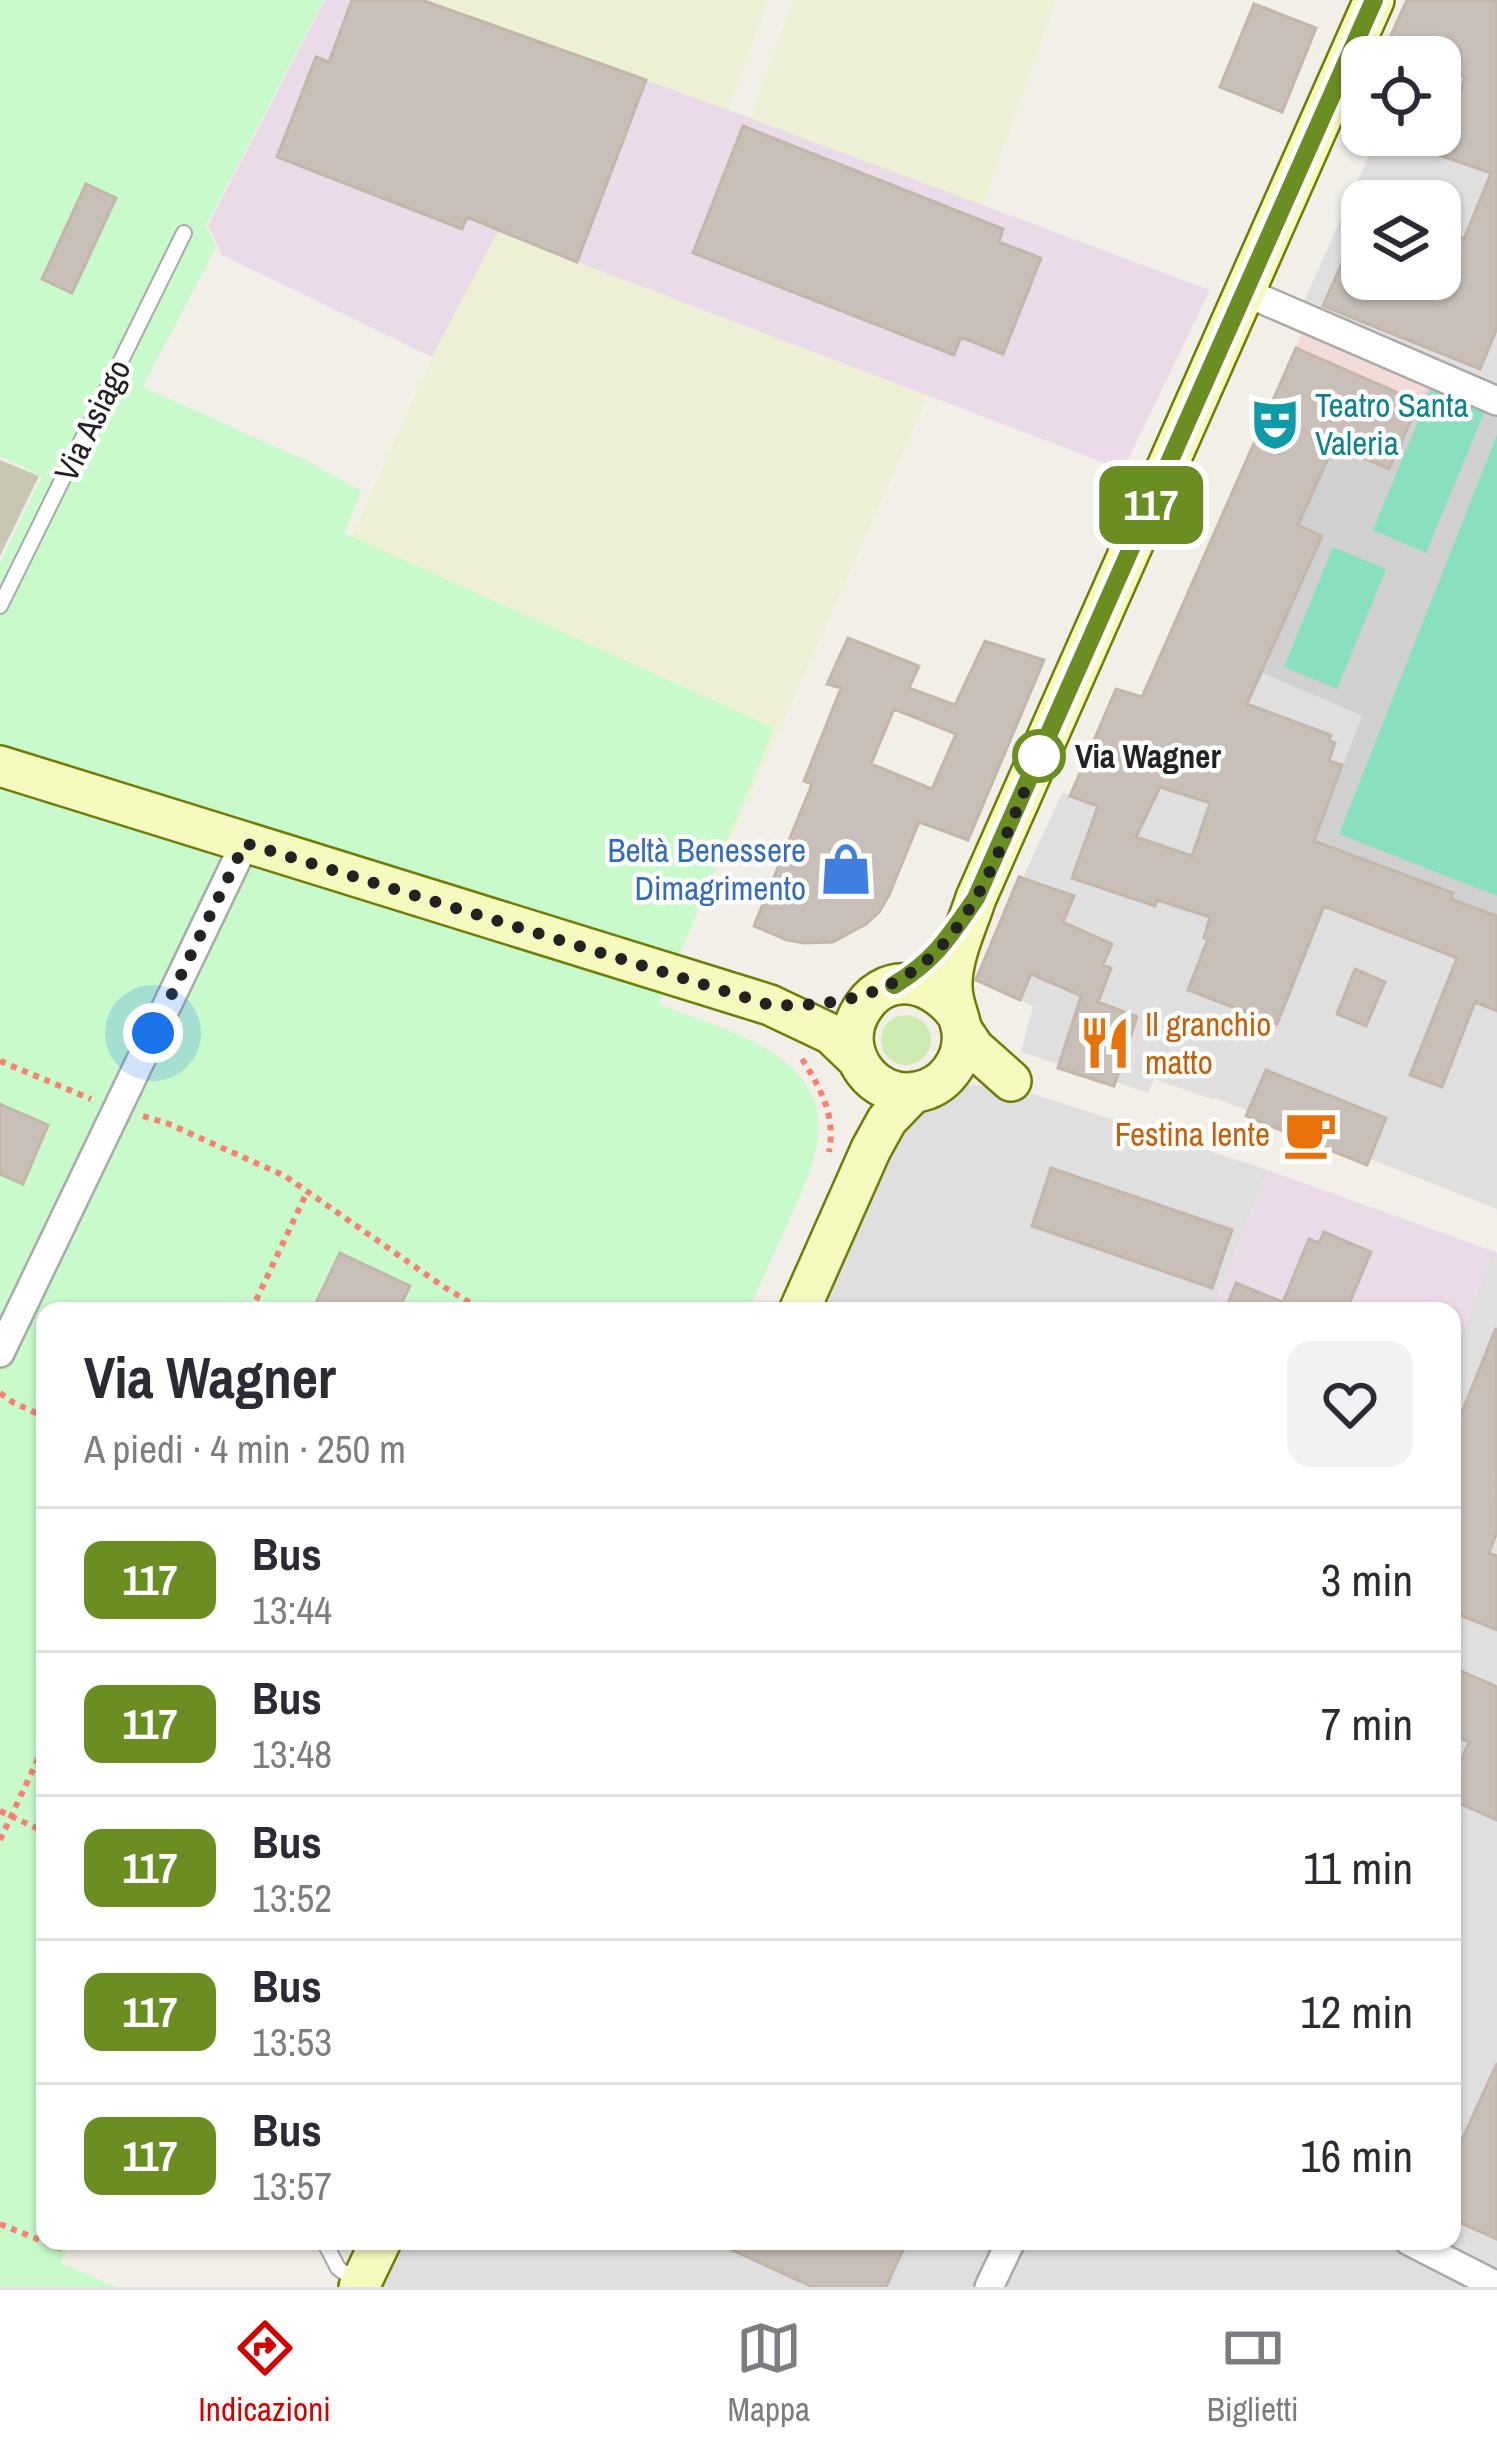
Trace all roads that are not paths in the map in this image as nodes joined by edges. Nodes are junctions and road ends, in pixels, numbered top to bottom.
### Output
1 (1374, 0) edge
2 (184, 233) dead end
3 (1245, 292) junction
4 (1497, 401) edge
5 (0, 606) edge
6 (0, 766) edge
7 (245, 843) junction
8 (976, 898) junction
9 (885, 989) junction
10 (770, 1005) junction
11 (959, 1022) junction
12 (860, 1066) junction
13 (929, 1086) junction
14 (871, 1149) junction
15 (803, 1302) edge
16 (0, 1353) edge
17 (329, 2250) edge
18 (377, 2250) edge
19 (1007, 2250) edge
20 (1427, 2250) edge
21 (1497, 2285) edge
22 (359, 2286) edge
23 (989, 2287) edge

1 - 3 street
2 - 5 lane, Via Asiago
3 - 4 street
3 - 8 street
6 - 7 street
7 - 10 street
7 - 16 street
8 - 9 street
8 - 11 street
9 - 10 street
9 - 11 street
9 - 12 street
10 - 12 street
11 - 13 street
11 - 13 street
12 - 13 street
12 - 14 street
13 - 14 street
14 - 15 street
17 - 22 lane
18 - 22 street
19 - 23 street
20 - 21 street

